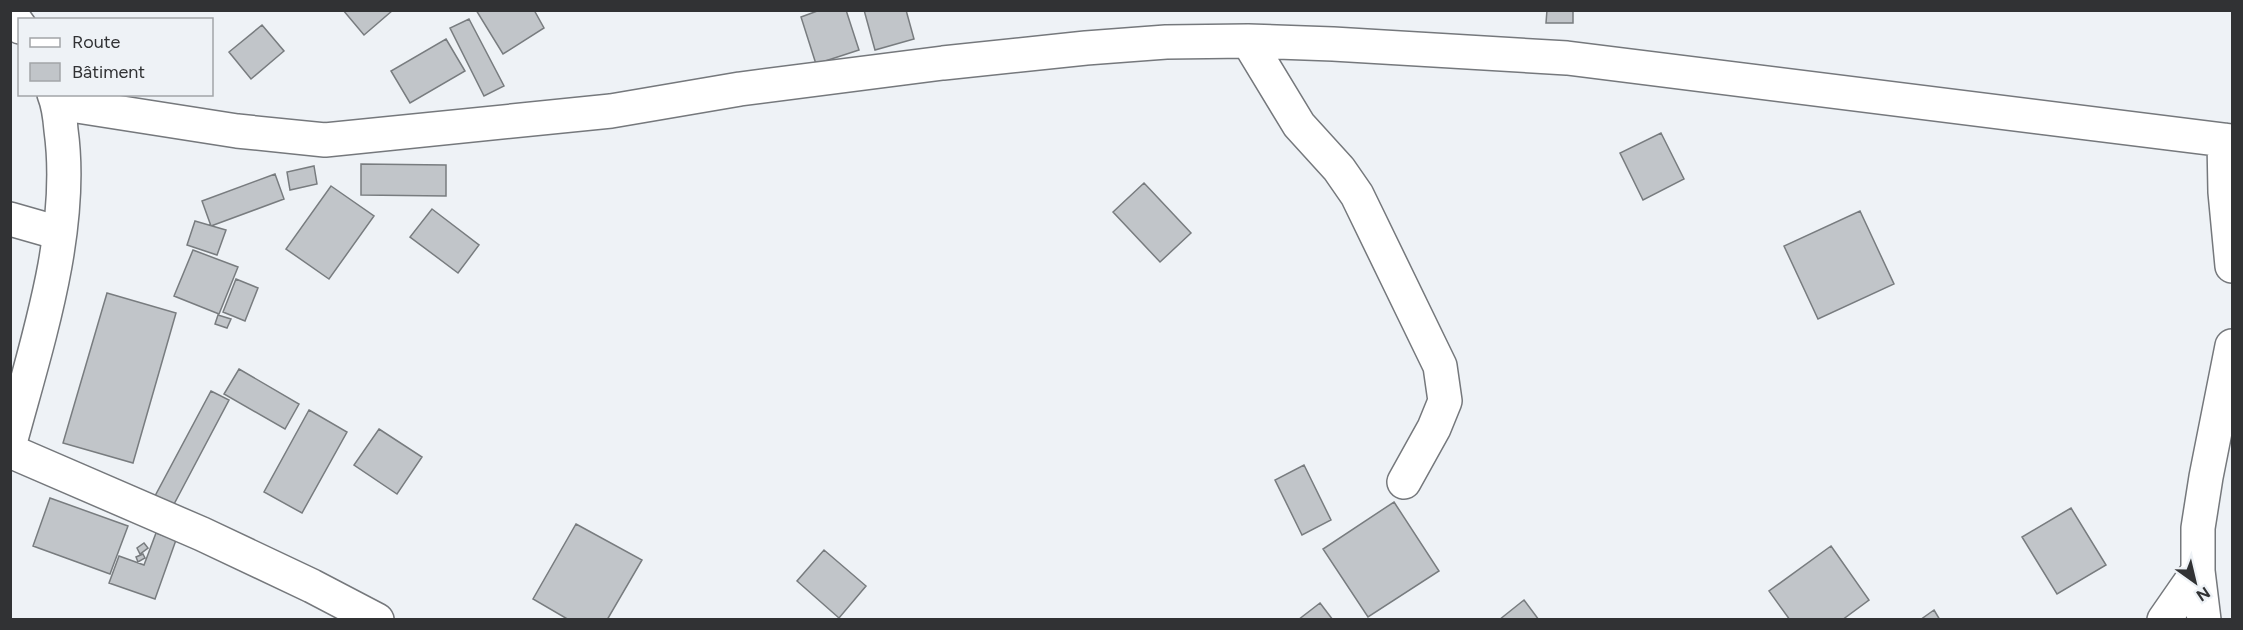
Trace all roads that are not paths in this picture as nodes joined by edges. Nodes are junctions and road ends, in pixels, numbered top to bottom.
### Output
1 (1248, 41) junction
2 (56, 99) edge
3 (2228, 141) edge
4 (10, 219) edge
5 (59, 233) junction
6 (2232, 266) edge
7 (2232, 346) edge
8 (10, 443) edge
9 (10, 451) edge
10 (1404, 482) dead end
11 (2198, 571) junction
12 (377, 620) edge
13 (2164, 620) edge
14 (2204, 620) edge

1 - 2 street
1 - 3 street
1 - 10 street
2 - 5 street
3 - 6 street
4 - 5 street
5 - 8 street
7 - 11 street
9 - 12 street
11 - 13 street
11 - 14 street

